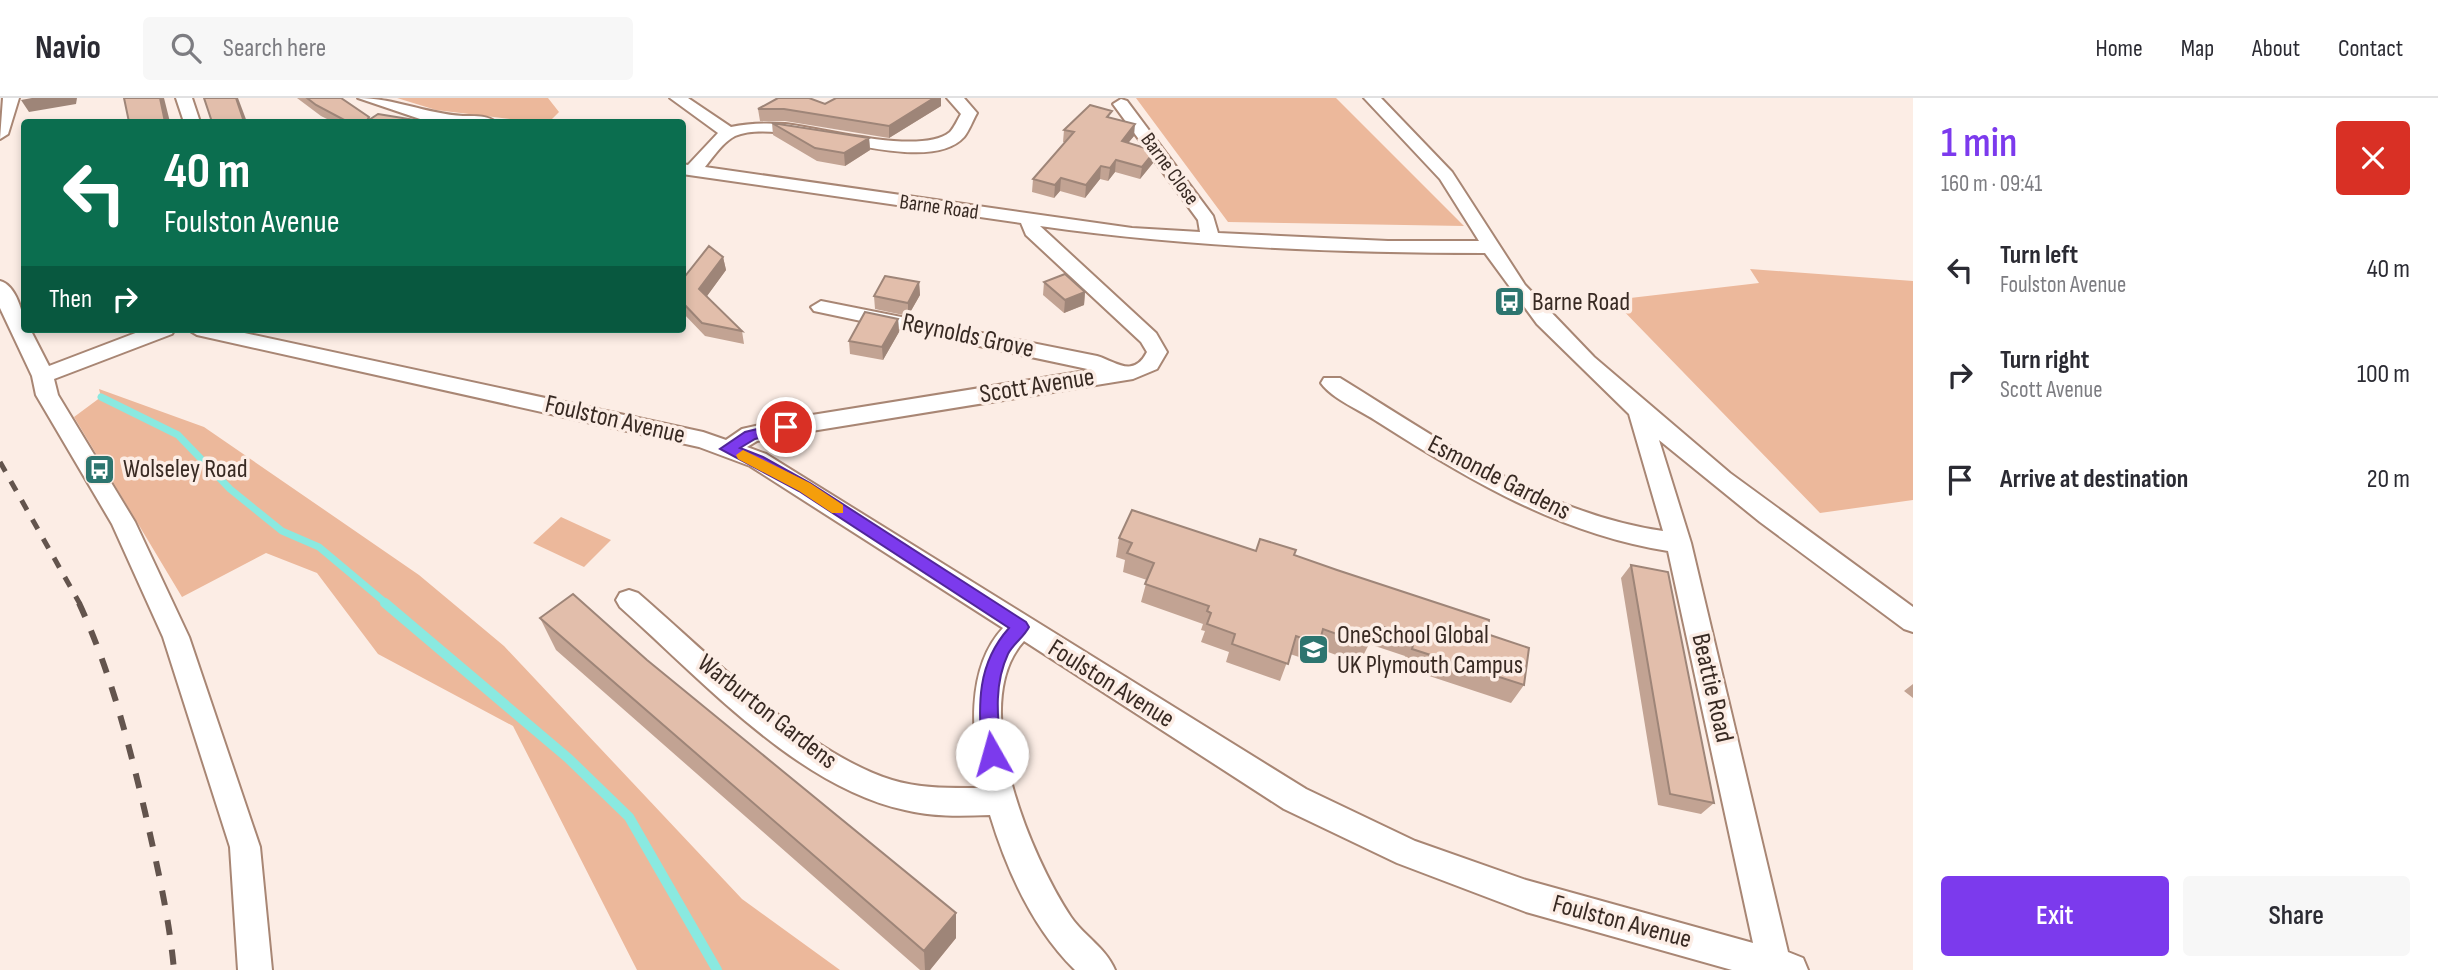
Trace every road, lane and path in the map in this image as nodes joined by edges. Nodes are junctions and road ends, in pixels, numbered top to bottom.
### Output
1 (11, 98) edge
2 (184, 98) edge
3 (366, 98) edge
4 (678, 98) edge
5 (955, 98) edge
6 (1372, 98) edge
7 (1121, 104) dead end
8 (191, 119) edge
9 (426, 119) edge
10 (729, 133) junction
11 (0, 134) edge
12 (688, 169) edge
13 (1029, 221) junction
14 (1210, 239) junction
15 (1491, 247) junction
16 (0, 287) edge
17 (821, 307) dead end
18 (21, 330) edge
19 (22, 333) edge
20 (155, 333) edge
21 (215, 333) edge
22 (1111, 374) junction
23 (43, 376) junction
24 (1332, 383) dead end
25 (1640, 414) junction
26 (728, 449) junction
27 (1679, 543) junction
28 (629, 600) dead end
29 (1913, 621) edge
30 (1020, 627) junction
31 (1001, 801) junction
32 (1783, 967) edge
33 (255, 970) edge
34 (1098, 970) edge

1 - 11 street
2 - 8 street
3 - 9 street
4 - 10 street
5 - 10 street
6 - 15 street
7 - 14 street, Barne Close
10 - 12 street
12 - 13 street, Barne Road
13 - 14 street, Barne Road
13 - 22 street, Scott Avenue
14 - 15 street, Barne Road
15 - 25 street
16 - 18 street
17 - 22 street, Reynolds Grove
19 - 23 street
20 - 23 street
21 - 26 street, Foulston Avenue
22 - 26 street, Scott Avenue
23 - 33 street
24 - 27 street, Esmonde Gardens
25 - 27 street, Beattie Road
25 - 29 street
26 - 30 street, Foulston Avenue
27 - 32 street, Beattie Road
28 - 31 street, Warburton Gardens
30 - 31 street
30 - 32 street, Foulston Avenue
31 - 34 street

